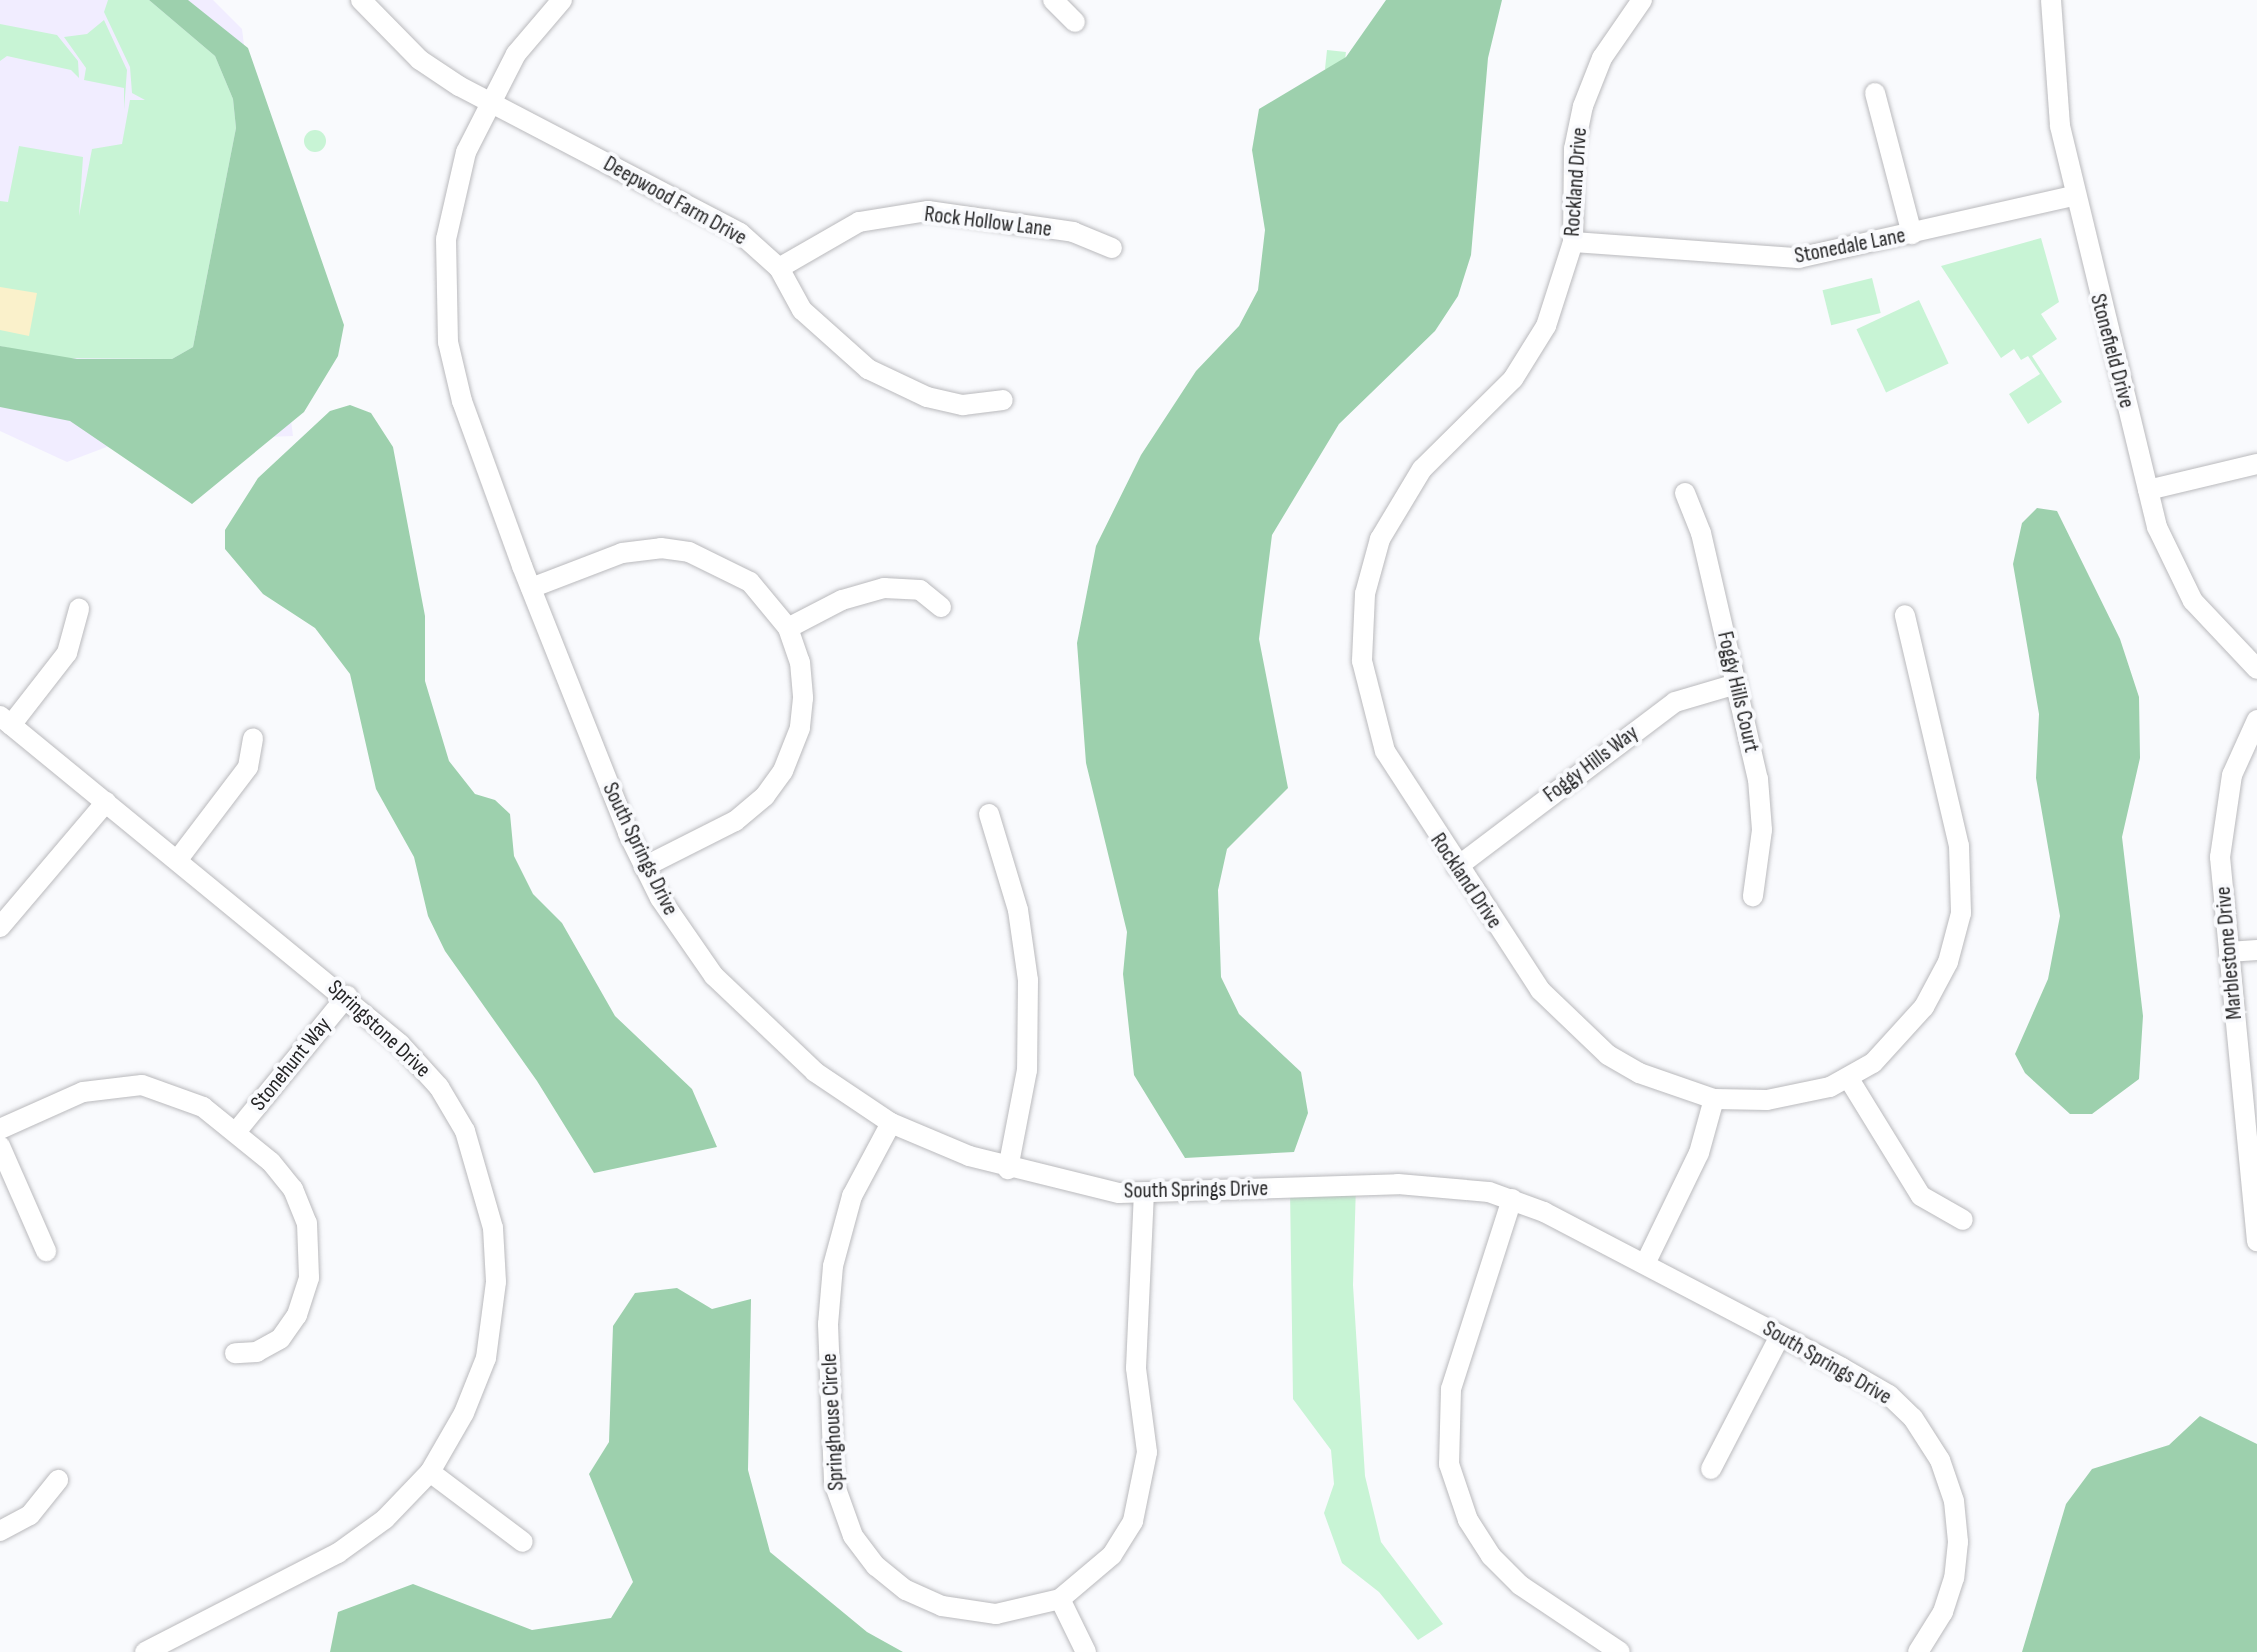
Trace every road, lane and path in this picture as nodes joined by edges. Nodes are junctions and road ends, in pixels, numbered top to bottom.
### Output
1 (361, 0) edge
2 (562, 0) edge
3 (1053, 0) edge
4 (1642, 0) edge
5 (2051, 0) edge
6 (1075, 22) dead end
7 (1875, 93) dead end
8 (489, 101) junction
9 (2074, 196) junction
10 (1912, 234) junction
11 (1573, 242) junction
12 (1112, 248) dead end
13 (779, 268) junction
14 (1003, 400) dead end
15 (2257, 464) edge
16 (2148, 490) junction
17 (1685, 493) dead end
18 (531, 588) junction
19 (941, 607) dead end
20 (79, 609) dead end
21 (1905, 615) dead end
22 (788, 628) junction
23 (2257, 669) edge
24 (1736, 684) junction
25 (6, 720) edge
26 (2257, 720) edge
27 (253, 738) dead end
28 (106, 802) junction
29 (989, 814) dead end
30 (179, 858) junction
31 (644, 867) junction
32 (1457, 867) junction
33 (1753, 896) dead end
34 (0, 927) edge
35 (2257, 950) edge
36 (2229, 952) junction
37 (347, 996) junction
38 (1849, 1079) junction
39 (1714, 1099) junction
40 (891, 1123) junction
41 (0, 1129) edge
42 (236, 1132) junction
43 (0, 1146) edge
44 (1008, 1169) junction
45 (1144, 1194) junction
46 (1512, 1199) junction
47 (1963, 1220) dead end
48 (2257, 1241) edge
49 (46, 1251) dead end
50 (1645, 1264) junction
51 (1780, 1336) junction
52 (235, 1353) dead end
53 (1711, 1469) dead end
54 (430, 1472) junction
55 (58, 1480) dead end
56 (0, 1531) edge
57 (523, 1542) dead end
58 (1060, 1599) junction
59 (145, 1652) edge
60 (1086, 1652) edge
61 (1620, 1652) edge
62 (1918, 1652) edge

1 - 8 street, Deepwood Farm Drive
2 - 8 street, South Springs Drive
3 - 6 street
4 - 11 street, Rockland Drive
5 - 9 street, Stonefield Drive
7 - 10 street
8 - 13 street, Deepwood Farm Drive
8 - 18 street, South Springs Drive
9 - 10 street, Stonedale Lane
9 - 16 street, Stonefield Drive
10 - 11 street, Stonedale Lane
11 - 32 street, Rockland Drive
12 - 13 street, Rock Hollow Lane
13 - 14 street, Deepwood Farm Drive
15 - 16 street
16 - 23 street, Stonefield Drive
17 - 24 street, Foggy Hills Court
18 - 22 street
18 - 31 street, South Springs Drive
19 - 22 street
20 - 25 street
21 - 38 street, Rockland Drive
22 - 31 street
24 - 32 street, Foggy Hills Way
24 - 33 street, Foggy Hills Court
25 - 28 street, Springstone Drive
26 - 36 street, Marblestone Drive
27 - 30 street
28 - 30 street, Springstone Drive
28 - 34 street
29 - 44 street
30 - 37 street, Springstone Drive
31 - 40 street, South Springs Drive
32 - 39 street, Rockland Drive
35 - 36 street
36 - 48 street, Marblestone Drive
37 - 42 street, Stonehunt Way
37 - 54 street, Springstone Drive
38 - 39 street, Rockland Drive
38 - 47 street
39 - 50 street
40 - 44 street, South Springs Drive
40 - 58 street, Springhouse Circle
41 - 42 street
42 - 52 street
43 - 49 street
44 - 45 street, South Springs Drive
45 - 46 street, South Springs Drive
45 - 58 street, Springhouse Circle
46 - 50 street, South Springs Drive
46 - 61 street
50 - 51 street, South Springs Drive
51 - 53 street
51 - 62 street, South Springs Drive
54 - 57 street
54 - 59 street, Springstone Drive
55 - 56 street
58 - 60 street

